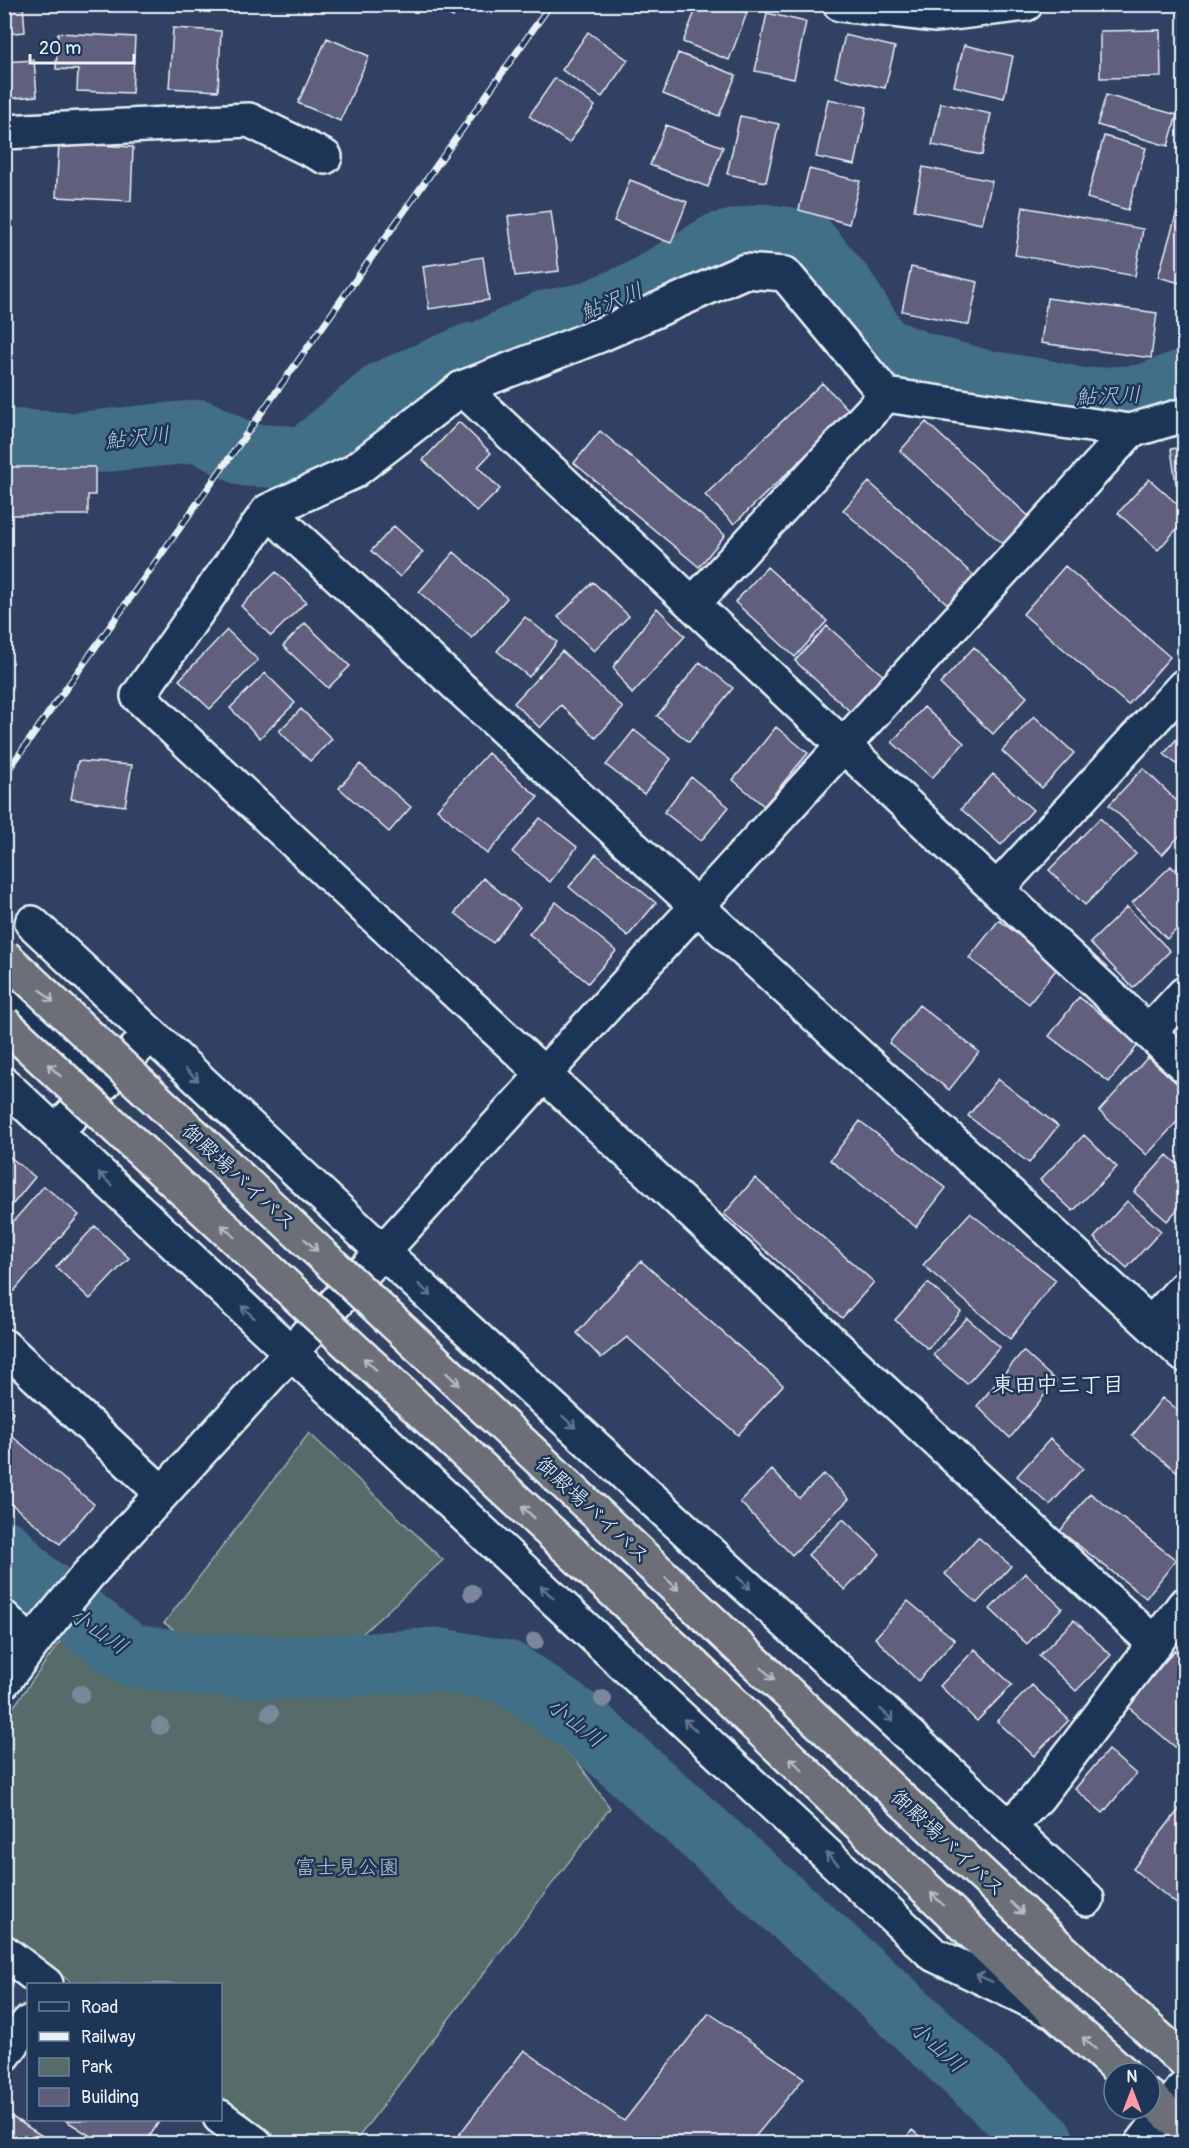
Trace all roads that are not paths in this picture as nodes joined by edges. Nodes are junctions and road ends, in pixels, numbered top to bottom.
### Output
1 (840, 4) edge
2 (1026, 4) edge
3 (4, 132) edge
4 (325, 157) dead end
5 (462, 388) junction
6 (886, 394) junction
7 (1185, 415) edge
8 (1130, 431) junction
9 (268, 511) junction
10 (693, 604) junction
11 (1185, 686) edge
12 (843, 745) junction
13 (997, 889) junction
14 (698, 905) junction
15 (32, 924) dead end
16 (4, 956) edge
17 (4, 990) edge
18 (1185, 994) edge
19 (4, 1023) edge
20 (1149, 1032) junction
21 (150, 1035) junction
22 (1185, 1065) edge
23 (544, 1074) junction
24 (104, 1083) junction
25 (4, 1084) edge
26 (55, 1132) junction
27 (382, 1251) junction
28 (1185, 1288) edge
29 (1151, 1324) junction
30 (4, 1346) edge
31 (291, 1351) junction
32 (1185, 1355) edge
33 (162, 1493) junction
34 (1185, 1605) edge
35 (4, 1618) edge
36 (36, 1638) junction
37 (1155, 1644) junction
38 (4, 1681) edge
39 (1009, 1827) junction
40 (1087, 1899) dead end
41 (4, 1952) edge
42 (45, 1983) edge
43 (1056, 2012) junction
44 (27, 2024) edge
45 (4, 2055) edge
46 (1110, 2061) edge
47 (1185, 2061) edge
48 (1171, 2106) edge
49 (222, 2118) edge
50 (256, 2144) edge
51 (1142, 2144) edge

1 - 2 street
3 - 4 street
5 - 6 street
5 - 9 street
5 - 10 street
6 - 8 street
6 - 10 street
7 - 8 street
8 - 12 street
9 - 14 street
9 - 23 street
10 - 12 street
11 - 13 street
12 - 13 street
12 - 14 street
13 - 20 street
14 - 23 street
14 - 29 street
15 - 21 street
16 -> 47 highway, 御殿場バイパス, bridge
17 - 24 street
18 - 20 street
43 -> 19 highway, bridge
20 - 22 street
21 - 24 street
21 -> 27 street
23 - 27 street
23 - 37 street
24 - 26 street
25 - 26 street
31 -> 26 street
27 - 31 street
27 -> 39 street
28 - 29 street
29 - 32 street
30 - 33 street
31 - 33 street
43 -> 31 street
33 - 36 street
34 - 37 street
35 - 36 street
36 - 38 street
37 - 39 street
39 - 40 street
41 - 42 street
46 -> 43 highway
44 - 45 street
48 - 51 street
49 - 50 street

